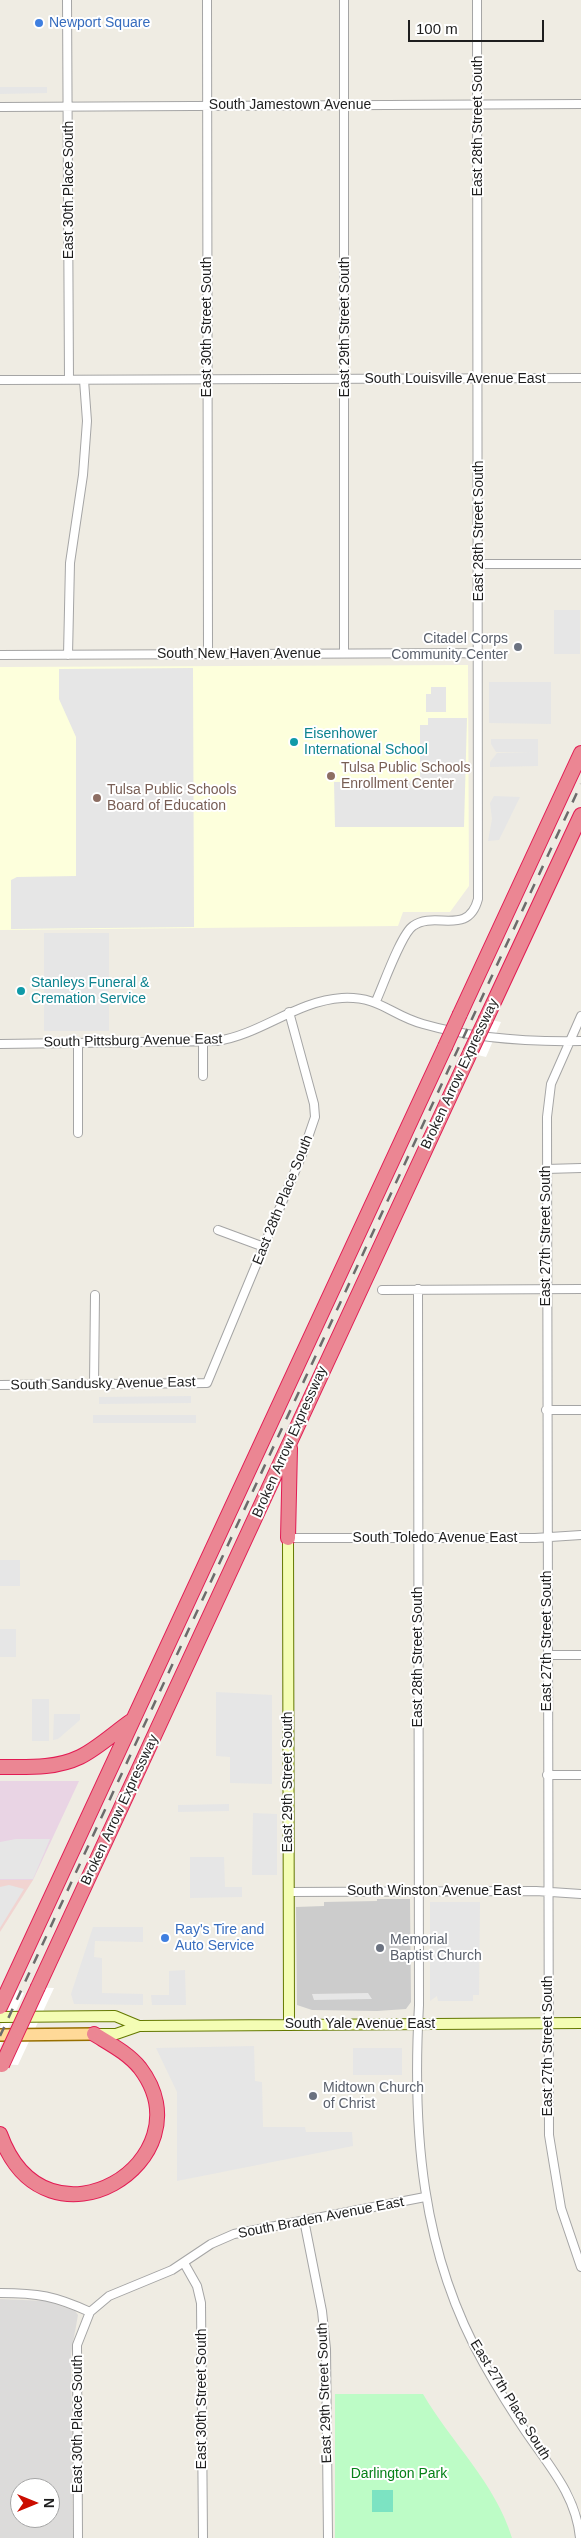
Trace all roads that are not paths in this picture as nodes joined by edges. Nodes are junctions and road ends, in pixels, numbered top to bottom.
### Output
1 (67, 0) edge
2 (207, 0) edge
3 (344, 0) edge
4 (478, 0) edge
5 (477, 104) junction
6 (581, 104) edge
7 (208, 105) junction
8 (344, 105) junction
9 (0, 107) edge
10 (68, 107) junction
11 (479, 378) junction
12 (581, 378) edge
13 (345, 379) junction
14 (0, 380) edge
15 (69, 380) junction
16 (84, 380) junction
17 (207, 380) junction
18 (479, 564) junction
19 (581, 564) edge
20 (344, 653) junction
21 (479, 653) junction
22 (208, 654) junction
23 (0, 655) edge
24 (68, 655) junction
25 (581, 753) edge
26 (581, 815) edge
27 (376, 1001) junction
28 (289, 1012) junction
29 (581, 1016) edge
30 (569, 1041) junction
31 (581, 1041) edge
32 (203, 1043) junction
33 (0, 1044) edge
34 (78, 1044) junction
35 (203, 1076) dead end
36 (78, 1133) dead end
37 (581, 1168) edge
38 (546, 1169) junction
39 (218, 1230) dead end
40 (264, 1247) junction
41 (546, 1289) junction
42 (581, 1289) edge
43 (382, 1290) dead end
44 (418, 1290) junction
45 (94, 1295) dead end
46 (207, 1383) joint
47 (94, 1384) junction
48 (0, 1385) edge
49 (546, 1410) junction
50 (581, 1410) edge
51 (290, 1445) junction
52 (581, 1535) edge
53 (547, 1536) junction
54 (288, 1538) junction
55 (418, 1539) junction
56 (547, 1655) junction
57 (581, 1655) edge
58 (132, 1720) junction
59 (0, 1767) edge
60 (581, 1774) edge
61 (547, 1775) junction
62 (418, 1891) junction
63 (288, 1892) junction
64 (548, 1893) junction
65 (581, 1894) edge
66 (0, 2007) edge
67 (0, 2017) edge
68 (581, 2023) edge
69 (418, 2024) junction
70 (548, 2024) junction
71 (289, 2025) junction
72 (139, 2026) junction
73 (94, 2034) junction
74 (0, 2035) edge
75 (1, 2067) edge
76 (0, 2134) edge
77 (425, 2197) junction
78 (304, 2220) junction
79 (184, 2263) junction
80 (581, 2267) edge
81 (0, 2293) edge
82 (90, 2312) junction
83 (78, 2538) edge
84 (203, 2538) edge
85 (328, 2538) edge
86 (580, 2538) edge

1 - 10 street, East 30th Place South
2 - 7 street, East 30th Street South
3 - 8 street, East 29th Street South
4 - 5 street, East 28th Street South
5 - 6 street, South Jamestown Avenue
5 - 8 street, South Jamestown Avenue
5 - 11 street, East 28th Street South
7 - 8 street, South Jamestown Avenue
7 - 10 street, South Jamestown Avenue
7 - 17 street, East 30th Street South
8 - 13 street, East 29th Street South
9 - 10 street, South Jamestown Avenue
10 - 15 street, East 30th Place South
11 - 12 street, South Louisville Avenue East
11 - 13 street, South Louisville Avenue East
11 - 18 street, East 28th Street South
13 - 17 street, South Louisville Avenue East
13 - 20 street, East 29th Street South
14 - 15 street, South Louisville Avenue East
15 - 16 street, South Louisville Avenue East
16 - 17 street, South Louisville Avenue East
16 - 24 street
17 - 22 street, East 30th Street South
18 - 19 street
18 - 21 street, East 28th Street South
20 - 21 street, South New Haven Avenue
20 - 22 street, South New Haven Avenue
21 - 27 street, East 28th Street South
22 - 24 street, South New Haven Avenue
23 - 24 street, South New Haven Avenue
25 - 58 highway, Broken Arrow Expressway, bridge
26 - 51 highway, Broken Arrow Expressway, bridge
27 - 28 street, South Pittsburg Avenue East
27 - 30 street, South Pittsburg Avenue East
28 - 32 street, South Pittsburg Avenue East
28 - 40 street, East 28th Place South
29 - 30 street, East 27th Street South
30 - 31 street, South Pittsburg Avenue East
30 - 38 street, East 27th Street South
32 - 34 street, South Pittsburg Avenue East
32 - 35 street
33 - 34 street, South Pittsburg Avenue East
34 - 36 street
37 - 38 street
38 - 41 street, East 27th Street South
39 - 40 street
40 - 46 street, East 28th Place South
41 - 42 street
41 - 44 street
41 - 49 street, East 27th Street South
43 - 44 street
44 - 55 street, East 28th Street South
45 - 47 street
46 - 47 street, South Sandusky Avenue East
47 - 48 street, South Sandusky Avenue East
49 - 50 street
49 - 53 street, East 27th Street South
51 - 54 highway
51 - 75 highway, Broken Arrow Expressway, bridge
52 - 53 street, South Toledo Avenue East
53 - 55 street, South Toledo Avenue East
53 - 56 street, East 27th Street South
54 - 55 street, South Toledo Avenue East
54 - 63 main road, East 29th Street South
55 - 62 street, East 28th Street South
56 - 57 street
56 - 61 street, East 27th Street South
58 - 59 highway
58 - 66 highway, Broken Arrow Expressway
60 - 61 street
61 - 64 street, East 27th Street South
62 - 63 street, South Winston Avenue East
62 - 64 street, South Winston Avenue East
62 - 69 street, East 28th Street South
63 - 71 main road, East 29th Street South
64 - 65 street, South Winston Avenue East
64 - 70 street, East 27th Street South
67 - 72 main road, South Yale Avenue East
68 - 70 main road, South Yale Avenue East
69 - 70 main road, South Yale Avenue East
69 - 71 main road, South Yale Avenue East
69 - 77 street, East 27th Place South
70 - 80 street, East 27th Street South
71 - 72 main road, South Yale Avenue East
72 - 73 main road, South Yale Avenue East
73 - 74 main road, South Yale Avenue East
73 - 76 highway
77 - 78 street, South Braden Avenue East
77 - 86 street, East 27th Place South
78 - 79 street, South Braden Avenue East
78 - 85 street, East 29th Street South
79 - 82 street, South Braden Avenue East
79 - 84 street, East 30th Street South
81 - 82 street
82 - 83 street, East 30th Place South

